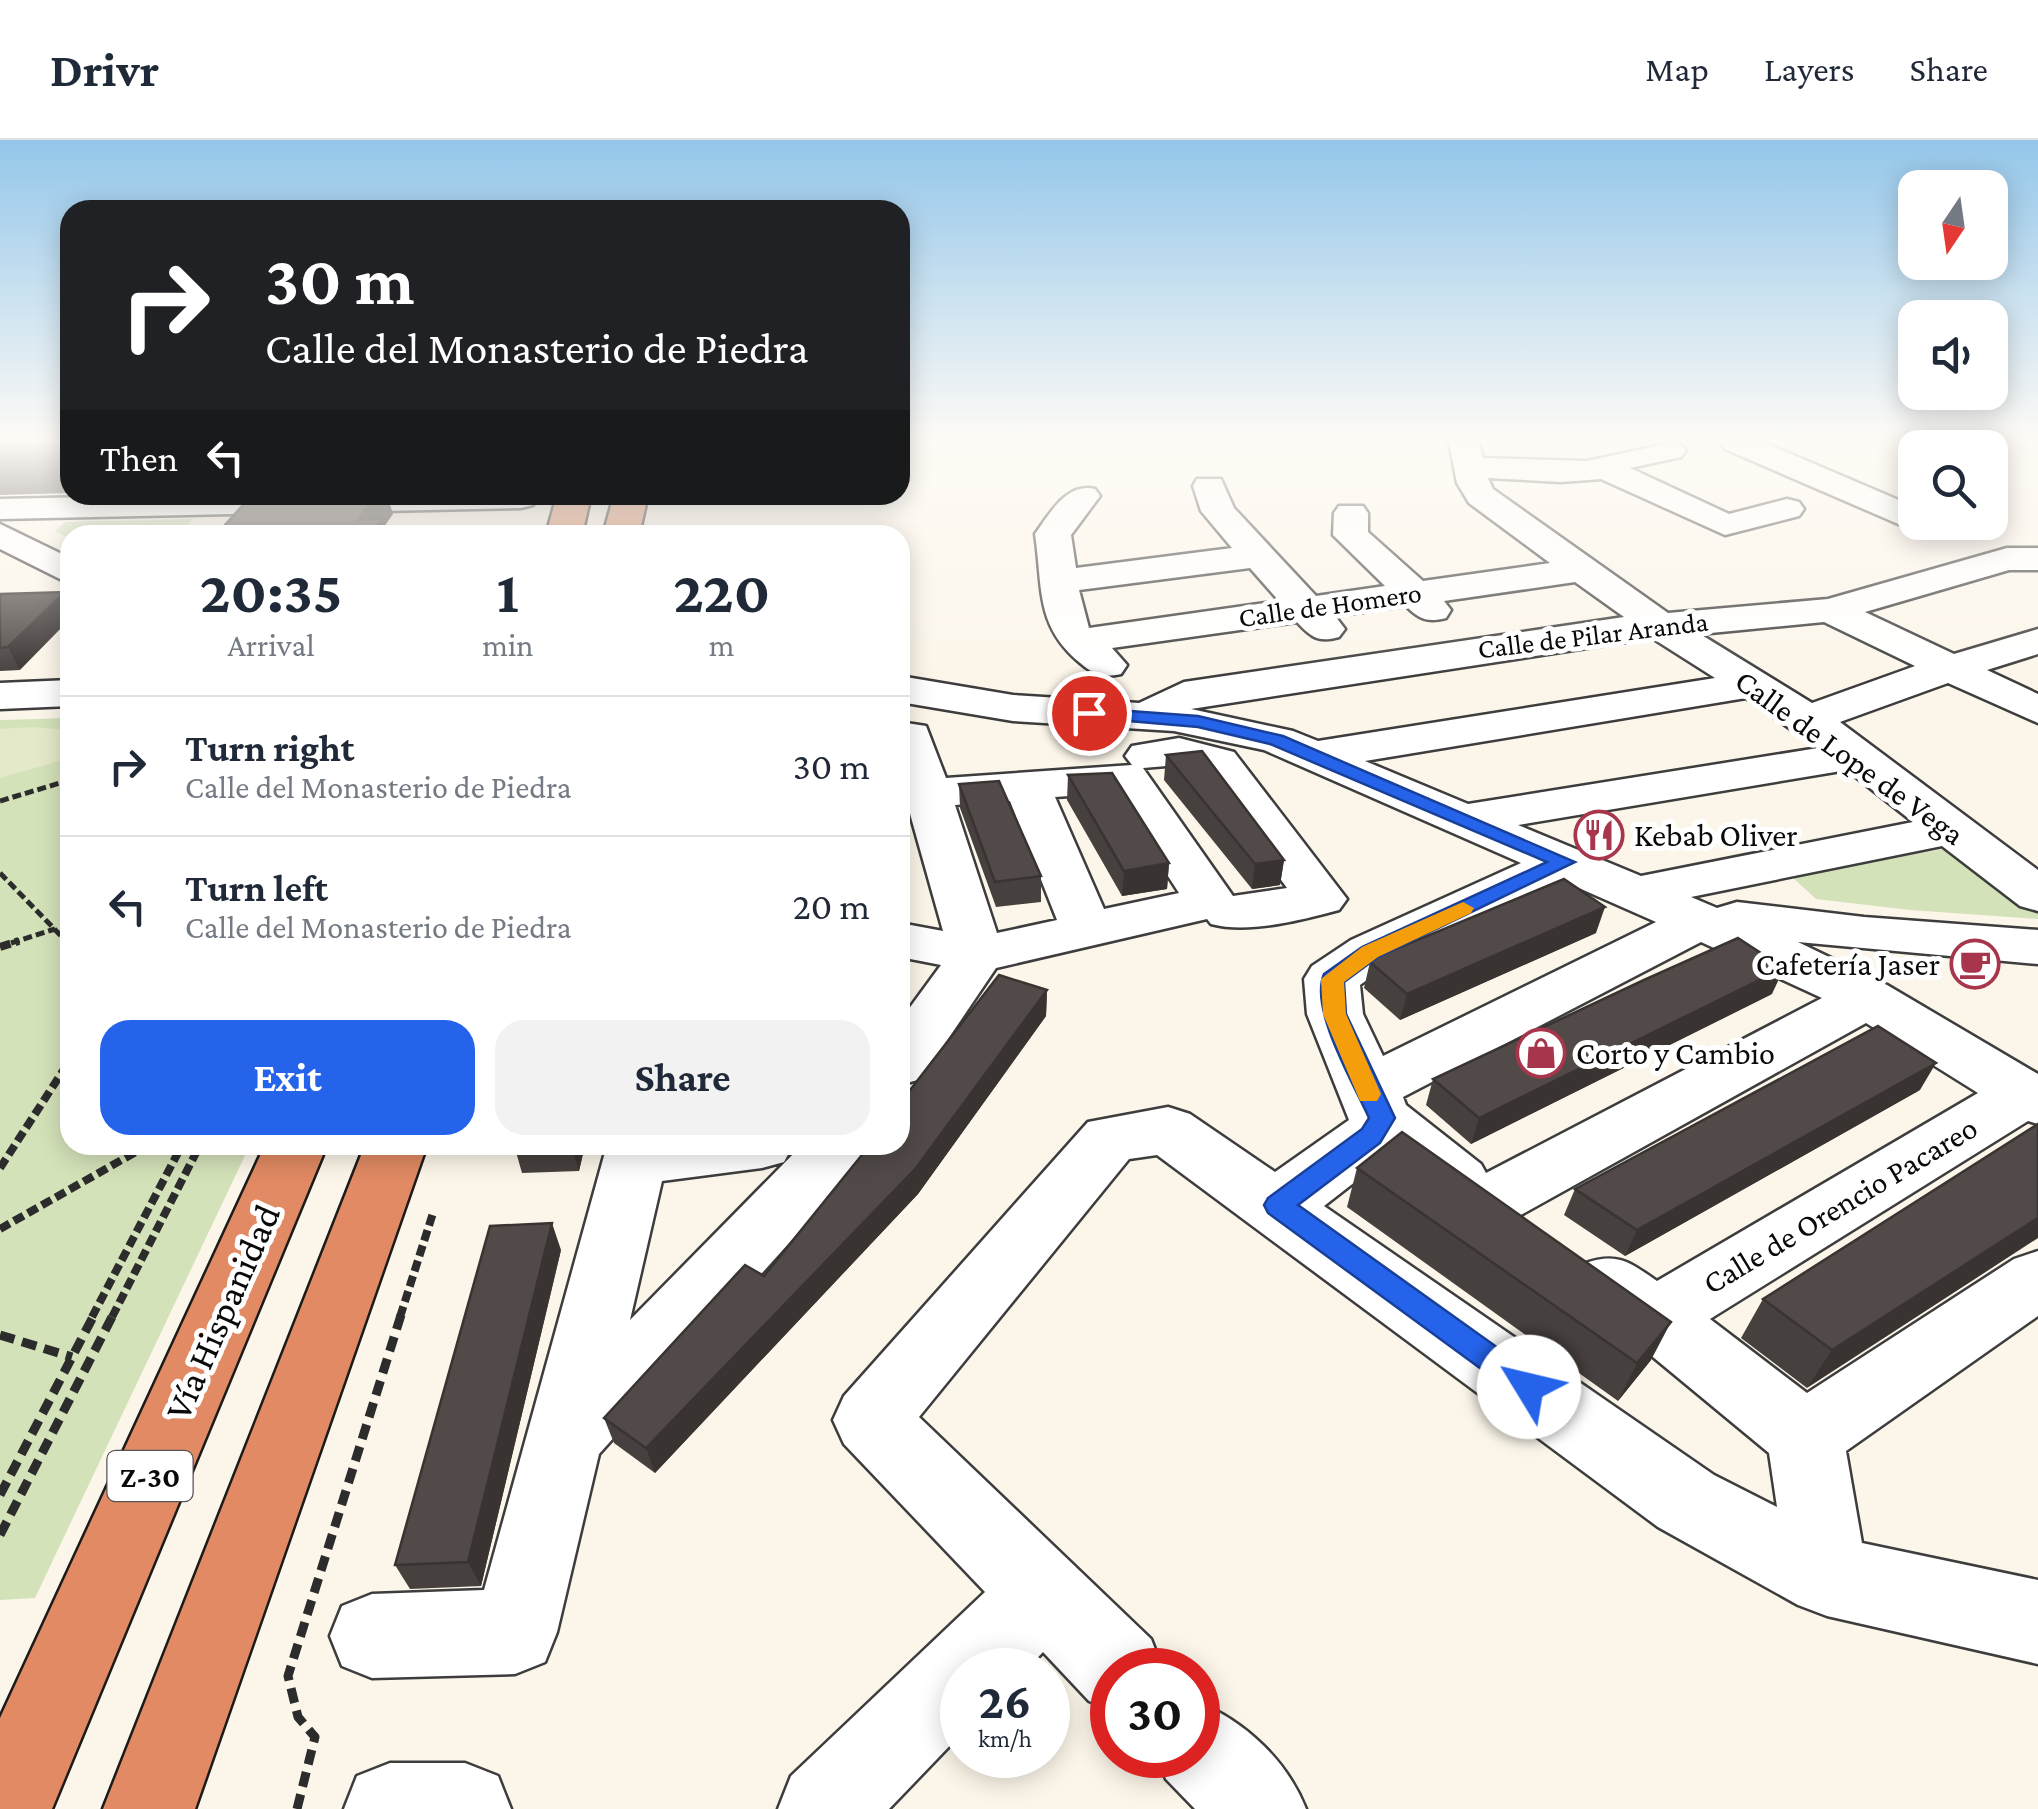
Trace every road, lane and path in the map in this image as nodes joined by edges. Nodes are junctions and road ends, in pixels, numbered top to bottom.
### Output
1 (186, 520) edge
2 (1064, 520) edge
3 (1226, 520) edge
4 (1352, 520) edge
5 (1513, 520) edge
6 (1714, 520) edge
7 (1745, 520) edge
8 (114, 525) edge
9 (60, 529) edge
10 (2, 533) edge
11 (1966, 540) edge
12 (1256, 556) junction
13 (2028, 564) edge
14 (60, 567) edge
15 (1580, 570) junction
16 (1062, 581) junction
17 (1413, 593) junction
18 (1306, 609) junction
19 (1830, 610) junction
20 (1659, 625) junction
21 (1079, 641) junction
22 (2038, 641) edge
23 (1478, 650) junction
24 (60, 667) edge
25 (1362, 667) junction
26 (1947, 669) junction
27 (1752, 685) junction
28 (910, 690) edge
29 (35, 695) edge
30 (2038, 710) edge
31 (1149, 715) junction
32 (1808, 720) junction
33 (914, 755) edge
34 (1317, 756) junction
35 (1852, 756) junction
36 (60, 783) edge
37 (1027, 786) junction
38 (0, 802) edge
39 (1466, 819) junction
40 (1952, 829) junction
41 (1564, 862) junction
42 (0, 873) edge
43 (2038, 895) edge
44 (1668, 907) junction
45 (1220, 908) junction
46 (55, 929) junction
47 (1087, 930) junction
48 (60, 934) edge
49 (910, 942) edge
50 (16, 944) junction
51 (0, 947) edge
52 (2038, 947) edge
53 (0, 955) edge
54 (977, 955) junction
55 (1857, 972) junction
56 (910, 1050) edge
57 (60, 1075) edge
58 (2032, 1098) edge
59 (1374, 1104) junction
60 (130, 1155) edge
61 (177, 1155) edge
62 (195, 1155) edge
63 (292, 1155) edge
64 (635, 1155) edge
65 (831, 1155) edge
66 (0, 1168) edge
67 (416, 1173) edge
68 (1487, 1202) junction
69 (1278, 1205) junction
70 (0, 1229) edge
71 (2038, 1280) edge
72 (1655, 1317) junction
73 (2, 1339) edge
74 (72, 1357) junction
75 (1805, 1436) junction
76 (564, 1438) junction
77 (0, 1494) edge
78 (0, 1534) edge
79 (1827, 1576) junction
80 (1043, 1594) junction
81 (2038, 1622) edge
82 (372, 1636) dead end
83 (988, 1648) edge
84 (1098, 1648) edge
85 (940, 1695) edge
86 (1220, 1769) edge
87 (6, 1809) edge
88 (149, 1809) edge
89 (297, 1809) edge
90 (390, 1809) edge
91 (465, 1809) edge
92 (824, 1809) edge
93 (1260, 1809) edge

1 - 8 street
2 - 16 street
3 - 12 street
4 - 17 street
5 - 15 street, Calle de Lope de Vega
6 - 7 street
9 - 10 street
10 - 14 street
11 - 13 street
12 - 16 street
12 - 18 street
13 - 19 street, Calle de Pilar Aranda
15 - 17 street, Calle de Homero
15 - 20 street, Calle de Lope de Vega
16 - 21 street
17 - 18 street, Calle de Homero
17 - 23 street
18 - 21 street, Calle de Homero
18 - 25 street
19 - 20 street, Calle de Pilar Aranda
19 - 26 street
20 - 23 street, Calle de Pilar Aranda
20 - 27 street, Calle de Lope de Vega
21 - 31 street
22 - 26 street
23 - 25 street, Calle de Pilar Aranda
24 - 29 street
25 - 31 street, Calle de Pilar Aranda
26 - 30 street
26 - 32 street
27 - 32 street, Calle de Lope de Vega
27 - 34 street
28 - 31 street
31 - 34 street
32 - 35 street, Calle de Lope de Vega
33 - 37 street
33 - 45 street
33 - 54 street
34 - 39 street
35 - 39 street
35 - 40 street, Calle de Lope de Vega
36 - 38 path
37 - 45 street
37 - 47 street
39 - 41 street
40 - 43 street, Calle de Lope de Vega
40 - 44 street
41 - 44 street
41 - 59 street
42 - 46 path
44 - 55 street
44 - 59 street
45 - 47 street
46 - 48 path
46 - 50 path
47 - 54 street
49 - 54 street
50 - 51 path
50 - 53 path
52 - 55 street
54 - 56 street
55 - 58 street
55 - 68 street
57 - 66 path
58 - 72 street, Calle de Orencio Pacareo
59 - 68 street
59 - 69 street
60 - 70 path
61 - 74 path
62 - 78 path
63 - 87 highway, Vía Hispanidad / Z-30
64 - 76 street
65 - 76 street
67 - 88 highway
67 - 89 path
68 - 72 street
69 - 79 street
69 - 80 street
71 - 75 street
72 - 75 street
73 - 74 path
74 - 77 path
75 - 79 street
76 - 82 street
79 - 81 street
80 - 83 street
80 - 84 street
85 - 92 street
86 - 93 street
90 - 91 street

